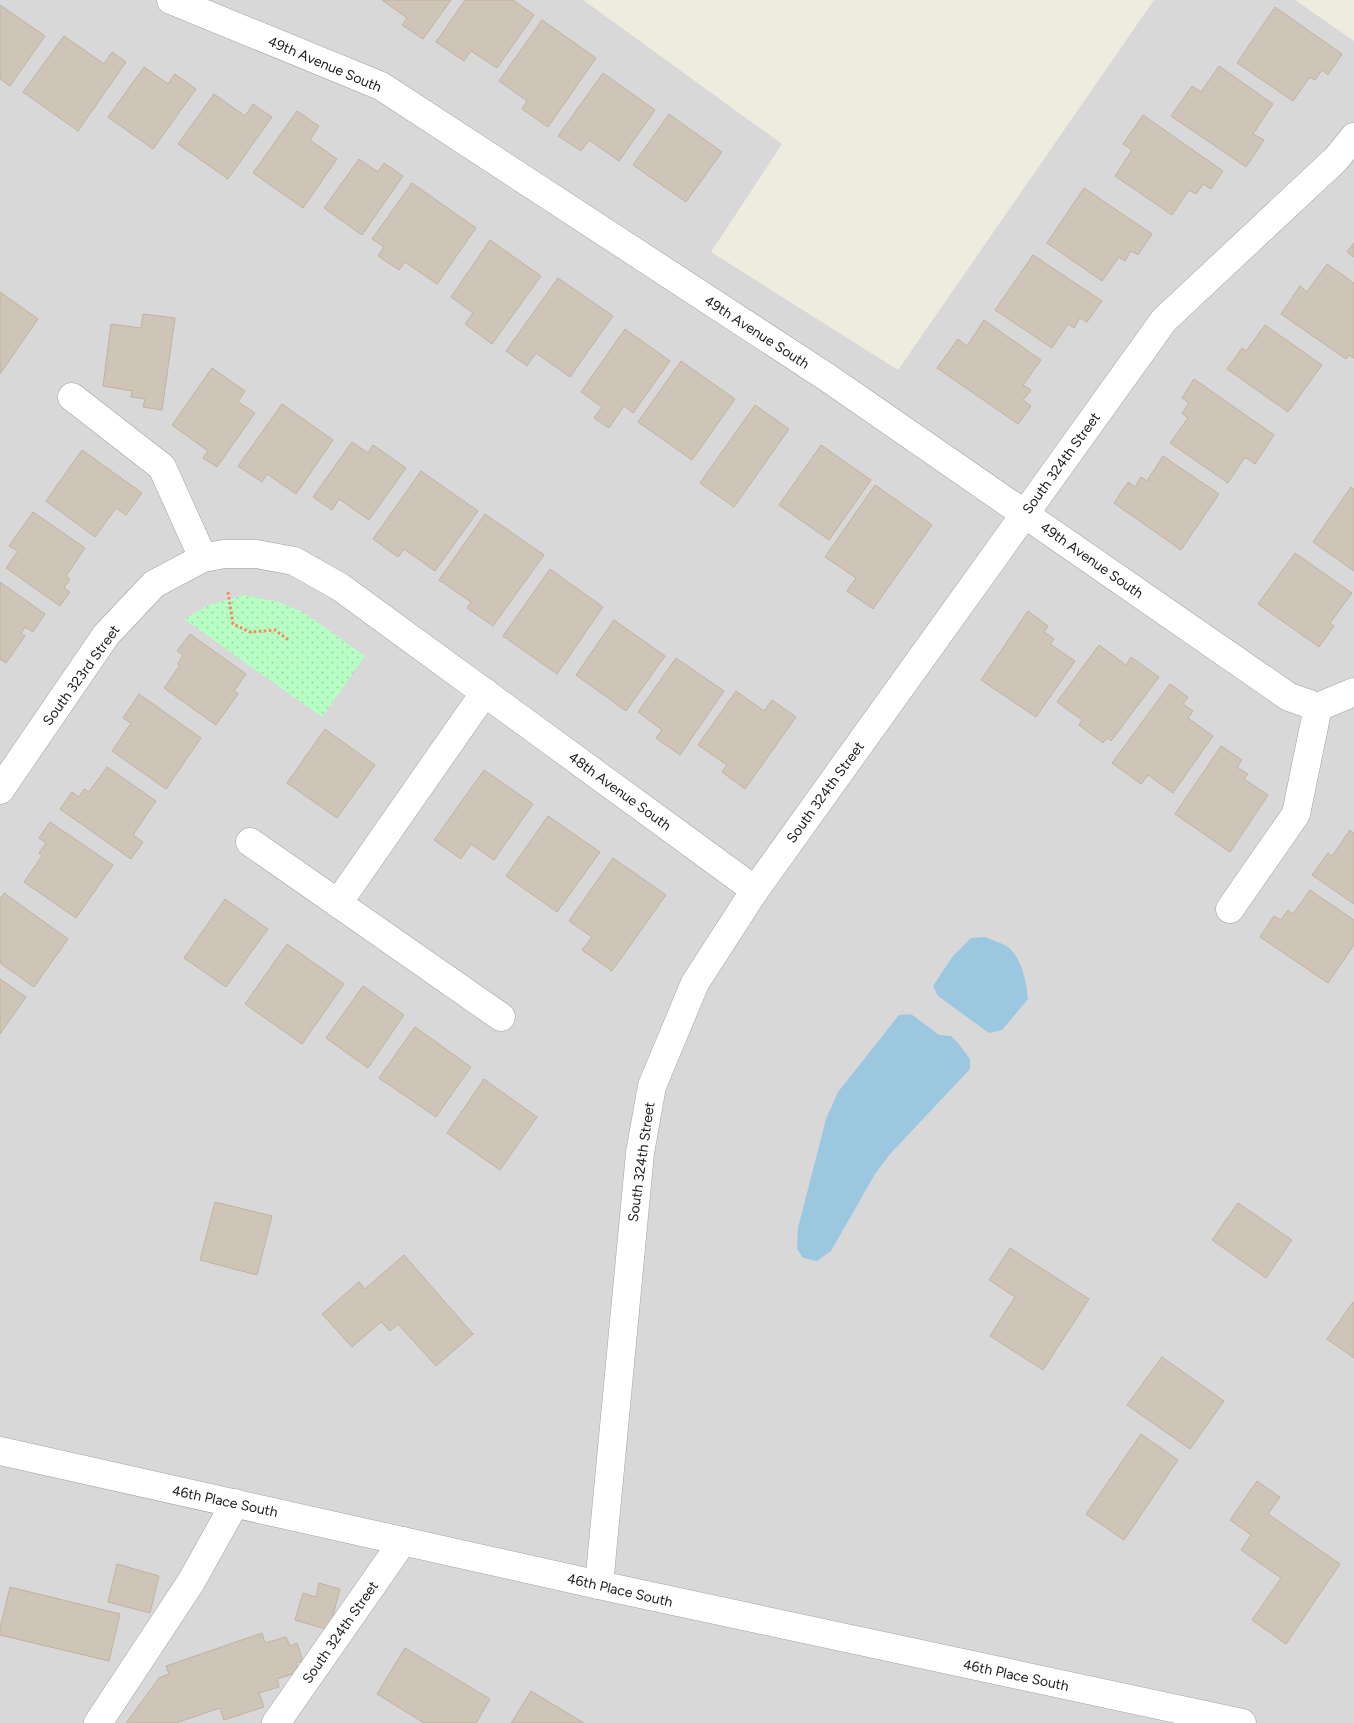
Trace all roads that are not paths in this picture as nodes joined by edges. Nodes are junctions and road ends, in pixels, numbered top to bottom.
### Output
1 (171, 0) edge
2 (1354, 137) edge
3 (72, 398) dead end
4 (1025, 514) junction
5 (203, 558) junction
6 (485, 692) junction
7 (1354, 692) edge
8 (1318, 707) junction
9 (0, 790) edge
10 (250, 842) dead end
11 (755, 890) junction
12 (338, 903) junction
13 (1230, 909) dead end
14 (501, 1017) dead end
15 (0, 1451) edge
16 (235, 1503) junction
17 (403, 1541) junction
18 (599, 1586) junction
19 (98, 1723) edge
20 (276, 1723) edge
21 (1242, 1723) edge

1 - 4 street, 49th Avenue South
2 - 4 street, South 324th Street
3 - 5 street
4 - 8 street, 49th Avenue South
4 - 11 street, South 324th Street
5 - 6 street, 48th Avenue South
5 - 9 street, South 323rd Street
6 - 11 street, 48th Avenue South
6 - 12 street
7 - 8 street
8 - 13 street
10 - 12 street
11 - 18 street, South 324th Street
12 - 14 street
15 - 16 street, 46th Place South
16 - 17 street, 46th Place South
16 - 19 street
17 - 18 street, 46th Place South
17 - 20 street, South 324th Street
18 - 21 street, 46th Place South

